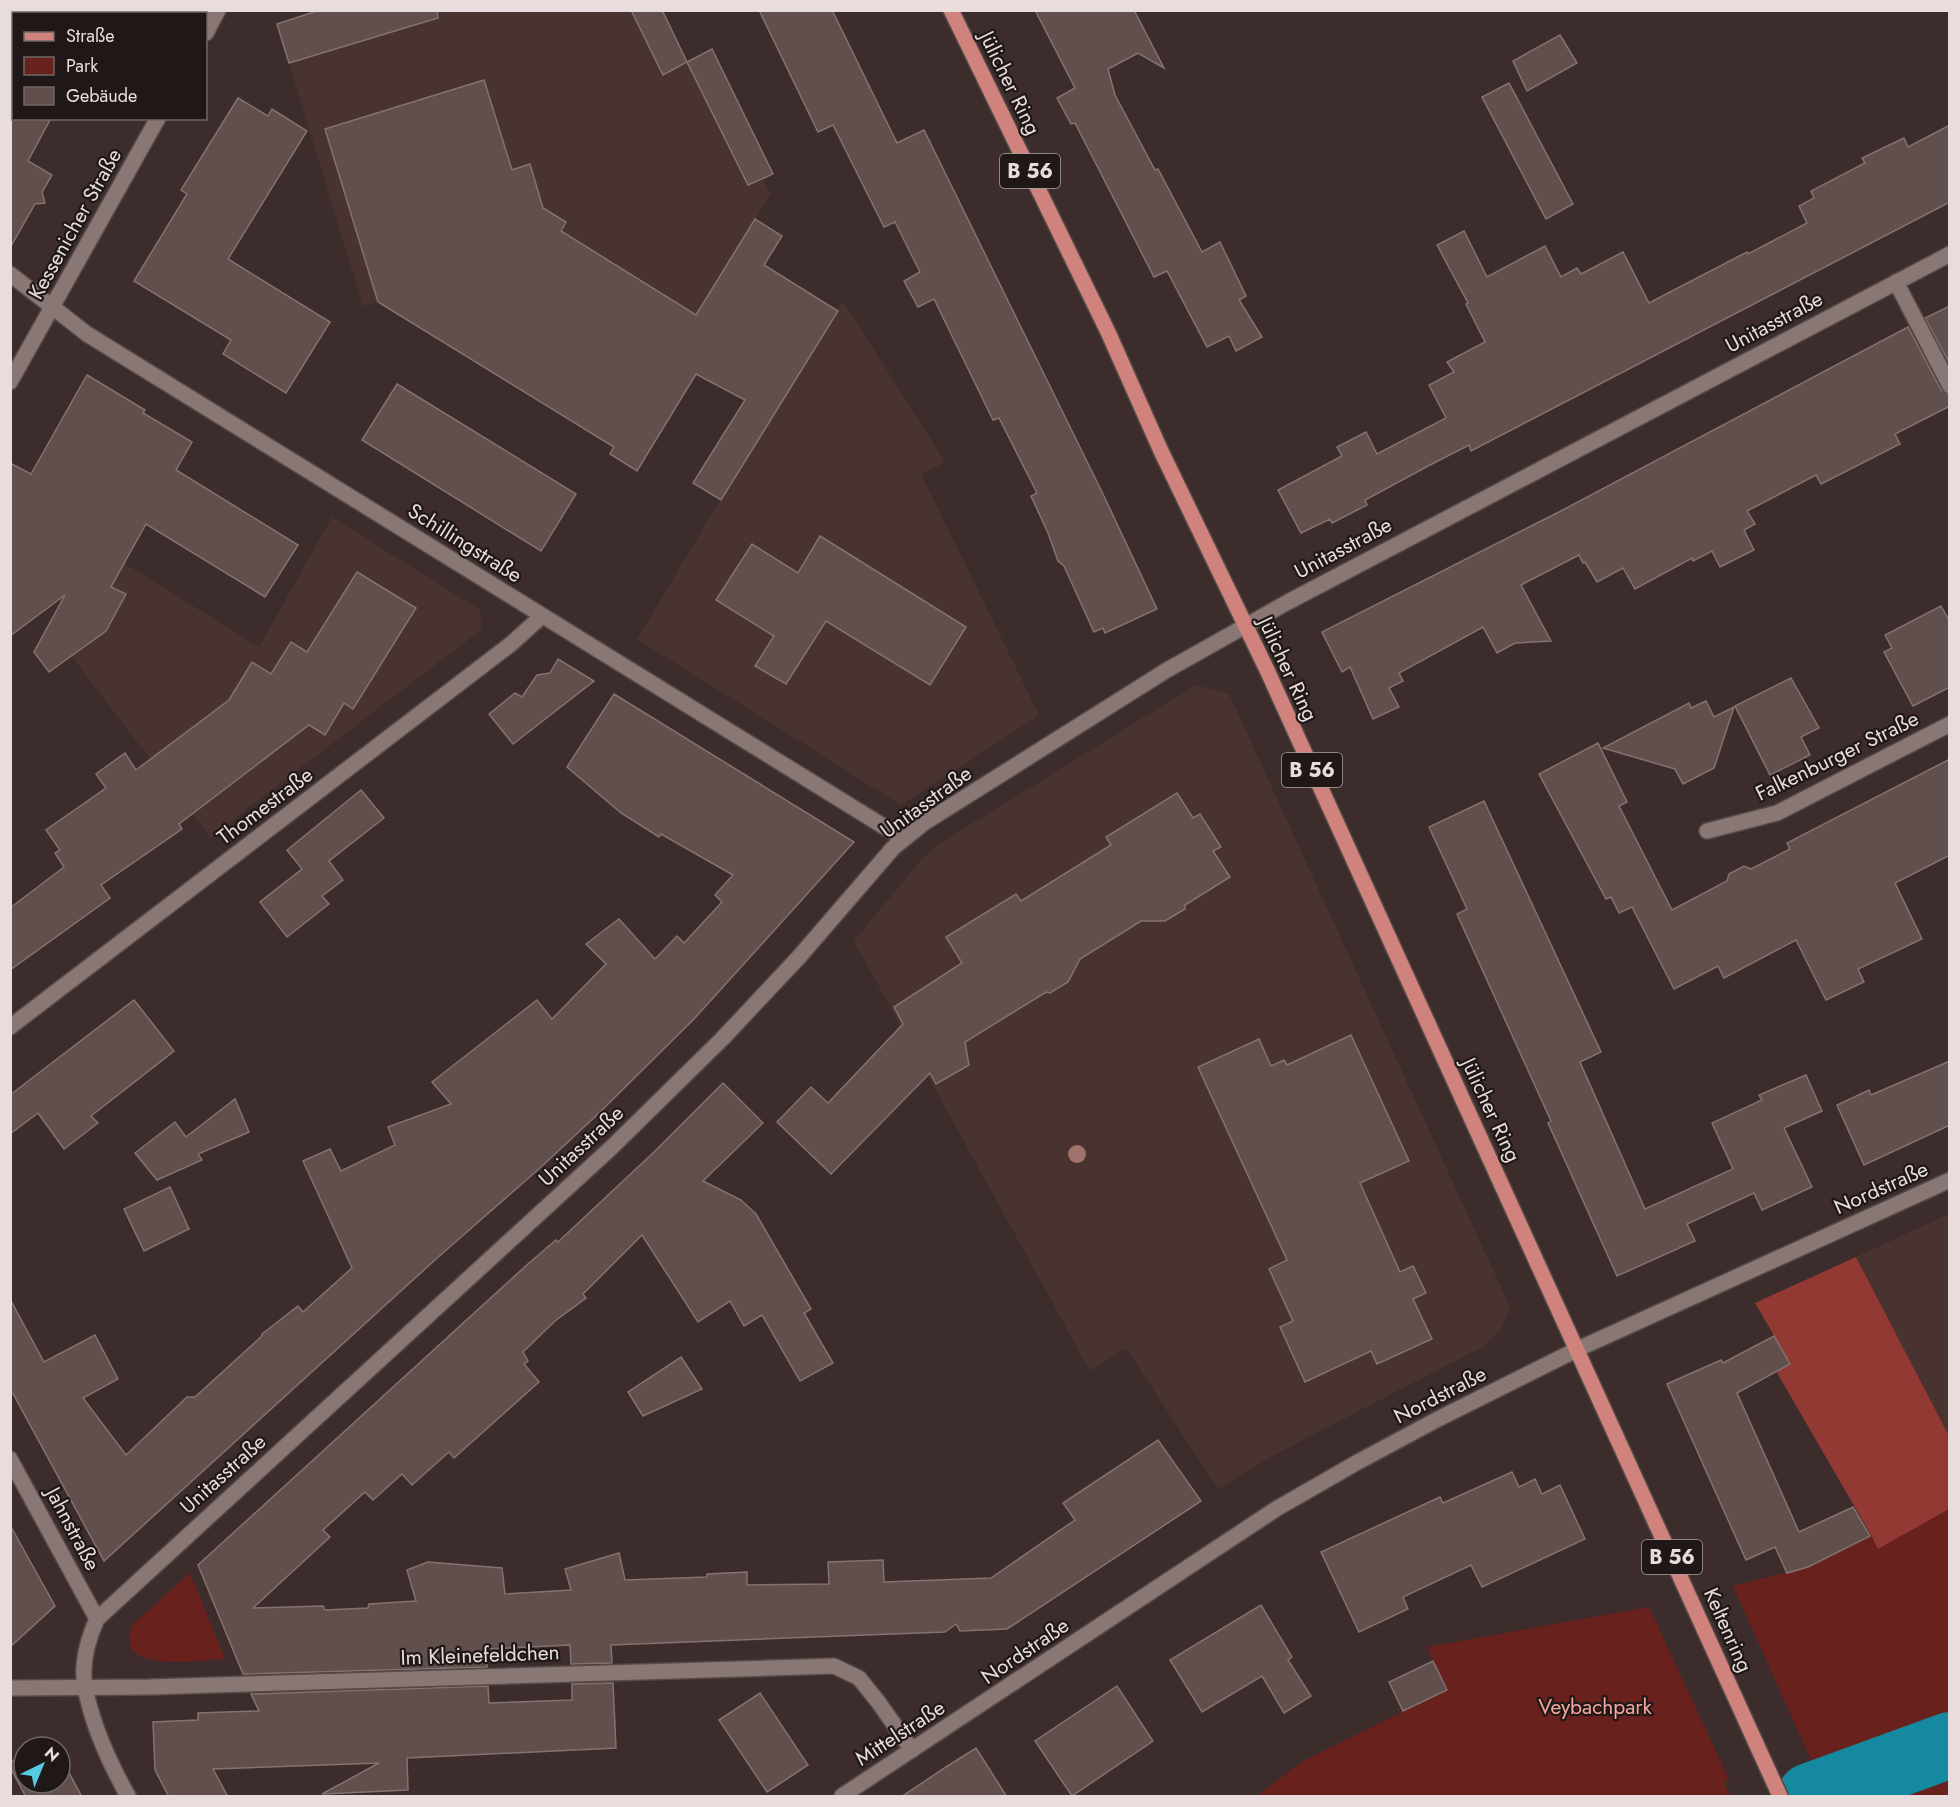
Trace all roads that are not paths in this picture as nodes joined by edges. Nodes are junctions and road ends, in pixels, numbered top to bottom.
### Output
1 (218, 10) edge
2 (951, 10) edge
3 (207, 31) edge
4 (157, 120) edge
5 (1950, 254) edge
6 (10, 274) edge
7 (1896, 282) junction
8 (52, 307) junction
9 (10, 382) edge
10 (1950, 386) edge
11 (542, 616) junction
12 (1244, 626) junction
13 (1950, 724) edge
14 (1707, 831) dead end
15 (904, 838) junction
16 (10, 1028) edge
17 (1950, 1180) edge
18 (1578, 1349) junction
19 (10, 1459) edge
20 (97, 1618) junction
21 (85, 1686) junction
22 (10, 1688) edge
23 (982, 1704) joint
24 (912, 1750) junction
25 (128, 1797) edge
26 (842, 1797) edge
27 (1780, 1797) edge

1 - 3 street
2 - 12 main road, Jülicher Ring / B 56
4 - 8 street, Kessenicher Straße
5 - 7 street, Unitasstraße
6 - 8 street, Schillingstraße
7 - 10 street
7 - 12 street, Unitasstraße
8 - 9 street, Kessenicher Straße
8 - 11 street, Schillingstraße
11 - 15 street, Schillingstraße
11 - 16 street, Thomestraße
12 - 15 street, Unitasstraße
12 - 18 main road, Jülicher Ring / B 56
13 - 14 street, Falkenburger Straße
15 - 20 street, Unitasstraße
17 - 18 street, Nordstraße
18 - 23 street, Nordstraße
18 - 27 main road, Keltenring / B 56
19 - 20 street, Jahnstraße
20 - 21 street, Unitasstraße
21 - 22 street, Im Kleinefeldchen
21 - 24 street, Im Kleinefeldchen
21 - 25 street
23 - 24 street, Mittelstraße
24 - 26 street, Mittelstraße

